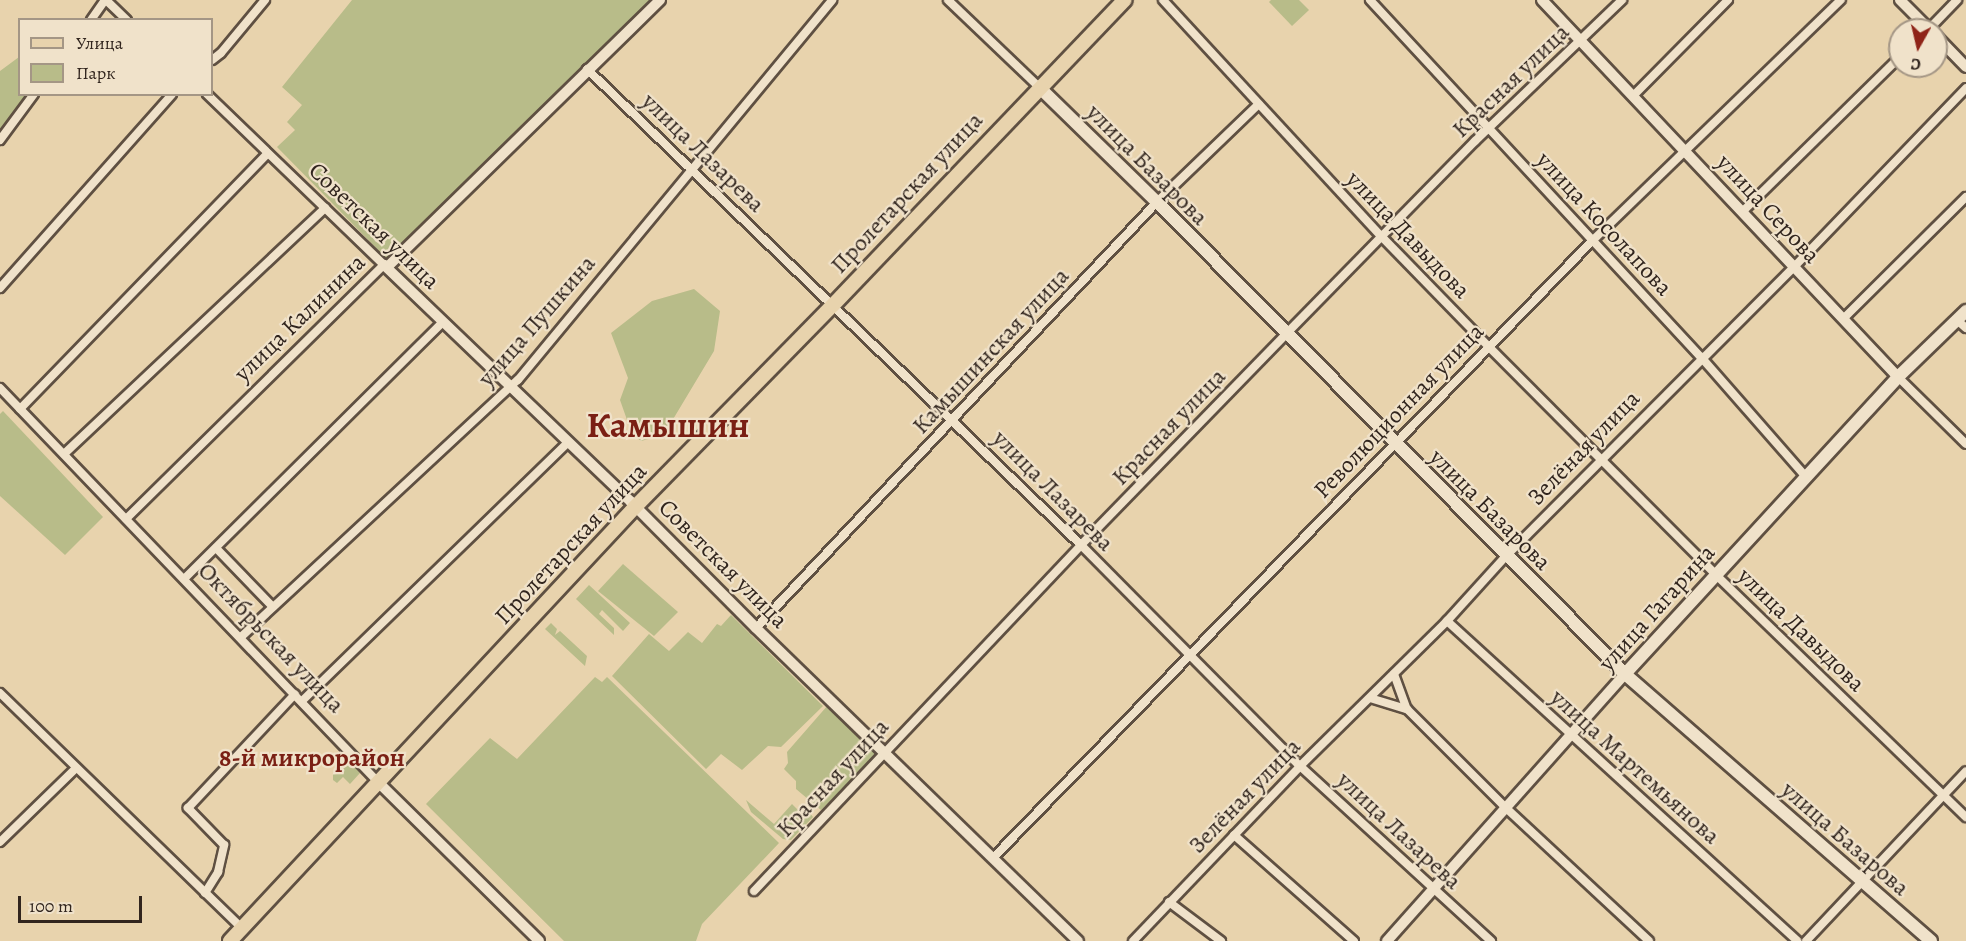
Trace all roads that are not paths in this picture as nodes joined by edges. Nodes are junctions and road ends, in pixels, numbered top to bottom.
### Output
1 (106, 0) edge
2 (265, 0) edge
3 (660, 0) edge
4 (832, 0) edge
5 (948, 0) edge
6 (1124, 0) edge
7 (1163, 0) edge
8 (1370, 0) edge
9 (1542, 0) edge
10 (1622, 0) edge
11 (1728, 0) edge
12 (1841, 0) edge
13 (1900, 0) edge
14 (1957, 0) edge
15 (92, 18) edge
16 (125, 18) edge
17 (1918, 18) edge
18 (1942, 18) edge
19 (1581, 41) junction
20 (1948, 48) edge
21 (213, 59) edge
22 (1966, 67) edge
23 (587, 69) junction
24 (1888, 69) edge
25 (1039, 87) junction
26 (1966, 88) edge
27 (33, 96) edge
28 (170, 96) edge
29 (209, 96) edge
30 (1633, 96) junction
31 (1259, 104) junction
32 (1488, 129) junction
33 (0, 140) edge
34 (1686, 152) junction
35 (268, 153) junction
36 (690, 168) junction
37 (1966, 197) edge
38 (1157, 202) junction
39 (325, 208) junction
40 (1742, 212) junction
41 (1382, 237) junction
42 (1593, 240) junction
43 (384, 265) junction
44 (1794, 267) junction
45 (0, 288) edge
46 (833, 305) junction
47 (1843, 319) junction
48 (1963, 320) edge
49 (443, 322) junction
50 (1286, 334) junction
51 (1489, 347) junction
52 (1701, 357) junction
53 (1898, 377) junction
54 (510, 386) junction
55 (0, 388) edge
56 (20, 409) junction
57 (953, 420) junction
58 (568, 442) junction
59 (1394, 443) junction
60 (1966, 444) edge
61 (64, 454) junction
62 (1602, 458) junction
63 (1806, 477) junction
64 (635, 507) junction
65 (126, 519) junction
66 (1081, 546) junction
67 (216, 548) junction
68 (1506, 556) junction
69 (1716, 575) junction
70 (184, 579) junction
71 (273, 608) junction
72 (1447, 621) junction
73 (756, 628) junction
74 (241, 637) junction
75 (1189, 656) junction
76 (1394, 674) junction
77 (1625, 674) junction
78 (0, 693) edge
79 (295, 694) junction
80 (1370, 698) junction
81 (302, 701) junction
82 (1407, 709) junction
83 (1571, 736) junction
84 (884, 753) junction
85 (1300, 766) junction
86 (76, 768) junction
87 (1966, 771) edge
88 (378, 782) junction
89 (1943, 796) junction
90 (1506, 808) junction
91 (1966, 817) edge
92 (1234, 835) junction
93 (0, 842) edge
94 (993, 858) junction
95 (1861, 881) junction
96 (1434, 889) junction
97 (754, 891) dead end
98 (205, 892) junction
99 (1169, 902) junction
100 (242, 928) junction
101 (230, 941) edge
102 (538, 941) edge
103 (1078, 941) edge
104 (1133, 941) edge
105 (1221, 941) edge
106 (1354, 941) edge
107 (1387, 941) edge
108 (1491, 941) edge
109 (1649, 941) edge
110 (1797, 941) edge
111 (1806, 941) edge
112 (1931, 941) edge

1 - 15 street
1 - 16 street
2 - 21 street
3 - 23 street, улица Калинина
4 - 36 street, улица Пушкина
5 - 25 street
6 - 25 main road, Пролетарская улица
7 - 31 street, улица Давыдова
8 - 32 street, улица Косолапова
9 - 19 street, улица Серова
10 - 19 street, Красная улица
11 - 30 street
12 - 34 street, Революционная улица
13 - 17 street
14 - 18 street
19 - 30 street, улица Серова
19 - 32 street, Красная улица
20 - 22 street
23 - 36 street, улица Лазарева
23 - 43 street, улица Калинина
24 - 40 street
25 - 38 main road, улица Базарова
25 - 46 main road, Пролетарская улица
26 - 44 street, Зелёная улица
27 - 33 street
28 - 45 street
29 - 35 street, Советская улица
30 - 34 street, улица Серова
31 - 38 street, Камышинская улица
31 - 41 street, улица Давыдова
32 - 41 street, Красная улица
32 - 42 street, улица Косолапова
34 - 40 street, улица Серова
34 - 42 street, Революционная улица
35 - 39 street, Советская улица
35 - 56 street
36 - 46 street, улица Лазарева
36 - 54 street, улица Пушкина
37 - 47 street
38 - 50 main road, улица Базарова
38 - 57 street, Камышинская улица
39 - 43 street, Советская улица
39 - 61 street
40 - 44 street, улица Серова
41 - 50 street, Красная улица
41 - 51 street, улица Давыдова
42 - 51 street, Революционная улица
42 - 52 street, улица Косолапова
43 - 49 street, Советская улица
43 - 65 street, улица Калинина
44 - 47 street, улица Серова
44 - 52 street, Зелёная улица
46 - 57 street, улица Лазарева
46 - 64 main road, Пролетарская улица
47 - 53 street, улица Серова
48 - 53 main road, улица Гагарина
49 - 54 street, Советская улица
49 - 67 street
50 - 59 main road, улица Базарова
50 - 66 street, Красная улица
51 - 59 street, Революционная улица
51 - 62 street, улица Давыдова
52 - 62 street, Зелёная улица
52 - 63 street, улица Косолапова
53 - 60 street, улица Серова
53 - 63 main road, улица Гагарина
54 - 58 street, Советская улица
54 - 71 street, улица Пушкина
55 - 56 street, Октябрьская улица
56 - 61 street, Октябрьская улица
57 - 66 street, улица Лазарева
57 - 73 street, Камышинская улица
58 - 64 street, Советская улица
58 - 81 street
59 - 68 main road, улица Базарова
59 - 75 street, Революционная улица
61 - 65 street, Октябрьская улица
62 - 68 street, Зелёная улица
62 - 69 street, улица Давыдова
63 - 69 main road, улица Гагарина
64 - 73 street, Советская улица
64 - 88 main road, Пролетарская улица
65 - 70 street, Октябрьская улица
66 - 75 street, улица Лазарева
66 - 84 street, Красная улица
67 - 70 street
67 - 71 street
68 - 72 street, Зелёная улица
68 - 77 main road, улица Базарова
69 - 77 main road, улица Гагарина
69 - 89 street, улица Давыдова
70 - 74 street, Октябрьская улица
71 - 74 street, улица Пушкина
72 - 76 street, Зелёная улица
72 - 83 street, улица Мартемьянова
73 - 84 street, Советская улица
74 - 79 street, Октябрьская улица
75 - 85 street, улица Лазарева
75 - 94 street, Революционная улица
76 - 80 street, Зелёная улица
76 - 82 street
77 - 83 street, улица Гагарина
77 - 95 main road, улица Базарова
78 - 86 street
79 - 81 street, Октябрьская улица
79 - 98 street
80 - 82 street
80 - 85 street, Зелёная улица
81 - 88 street, Октябрьская улица
82 - 90 street
83 - 90 street, улица Гагарина
83 - 110 street, улица Мартемьянова
84 - 94 street, Советская улица
84 - 97 street, Красная улица
85 - 92 street, Зелёная улица
85 - 96 street, улица Лазарева
86 - 93 street
86 - 98 street
87 - 89 street
88 - 100 main road, Пролетарская улица
88 - 102 street, Октябрьская улица
89 - 91 street, улица Давыдова
89 - 95 street
90 - 96 street, улица Гагарина
90 - 109 street
92 - 99 street, Зелёная улица
92 - 106 street
94 - 103 street, Советская улица
95 - 111 street
95 - 112 main road, улица Базарова
96 - 107 street, улица Гагарина
96 - 108 street, улица Лазарева
98 - 100 street
99 - 104 street, Зелёная улица
99 - 105 street
100 - 101 main road, Пролетарская улица

